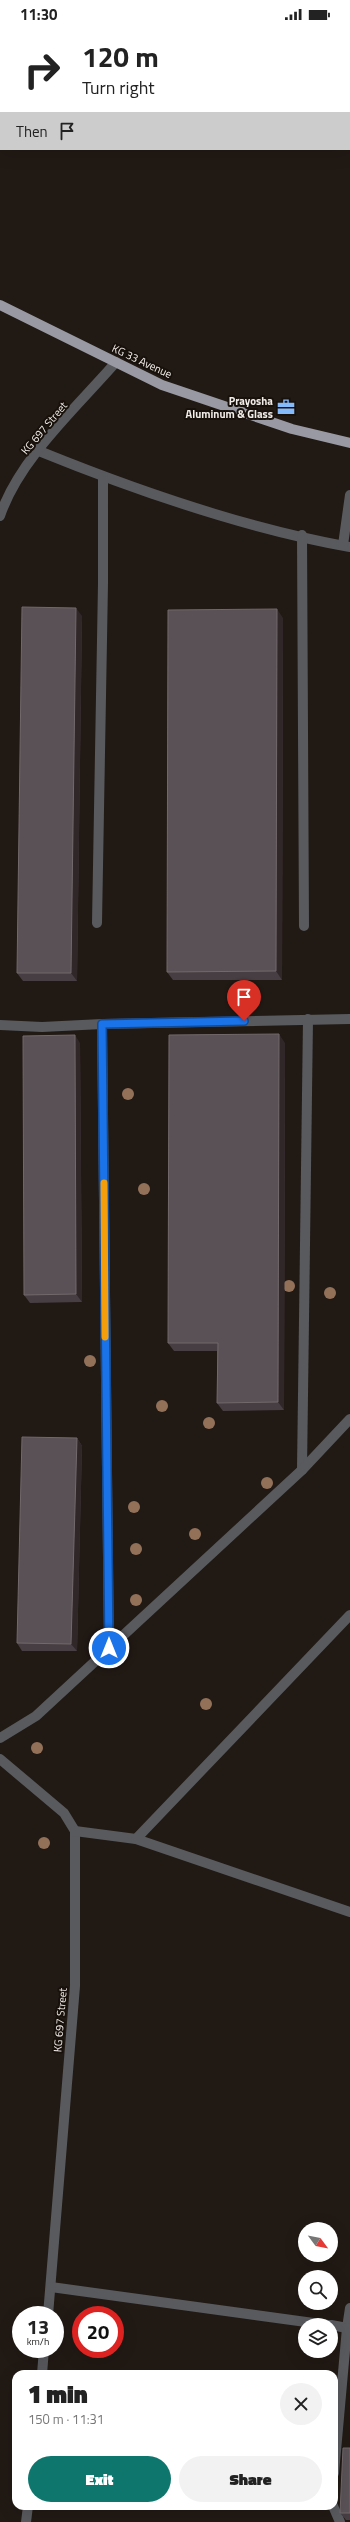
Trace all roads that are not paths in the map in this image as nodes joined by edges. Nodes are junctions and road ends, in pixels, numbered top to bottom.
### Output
1 (0, 305) edge
2 (116, 362) junction
3 (350, 443) edge
4 (39, 451) junction
5 (103, 477) junction
6 (350, 495) edge
7 (0, 516) edge
8 (302, 535) junction
9 (346, 546) edge
10 (97, 923) dead end
11 (304, 926) dead end
12 (350, 1019) edge
13 (308, 1020) junction
14 (102, 1024) junction
15 (0, 1025) edge
16 (350, 1419) edge
17 (302, 1470) junction
18 (350, 1616) edge
19 (109, 1648) junction
20 (0, 1738) edge
21 (0, 1759) edge
22 (75, 1831) junction
23 (136, 1839) junction
24 (350, 1912) edge
25 (51, 2287) junction
26 (49, 2306) edge
27 (350, 2308) edge
28 (298, 2321) edge
29 (338, 2326) edge
30 (347, 2328) junction
31 (43, 2358) edge
32 (42, 2370) edge
33 (338, 2428) edge
34 (28, 2510) edge
35 (335, 2510) edge
36 (26, 2522) edge
37 (340, 2522) edge

1 - 2 main road, KG 33 Avenue
2 - 3 main road, KG 33 Avenue
2 - 4 street, KG 697 Street
4 - 5 street
4 - 7 street, KG 697 Street
5 - 8 street
5 - 10 street
6 - 9 street
8 - 9 street
8 - 11 street
12 - 13 street
13 - 14 street
13 - 17 street
14 - 15 street
14 - 19 street
16 - 17 street
17 - 19 street
18 - 23 street
19 - 20 street
21 - 22 street
22 - 23 street
22 - 25 street, KG 697 Street
23 - 24 street
25 - 26 street, KG 697 Street
25 - 28 street
27 - 30 street
29 - 30 street
30 - 33 street
31 - 32 street
34 - 36 street
35 - 37 street

